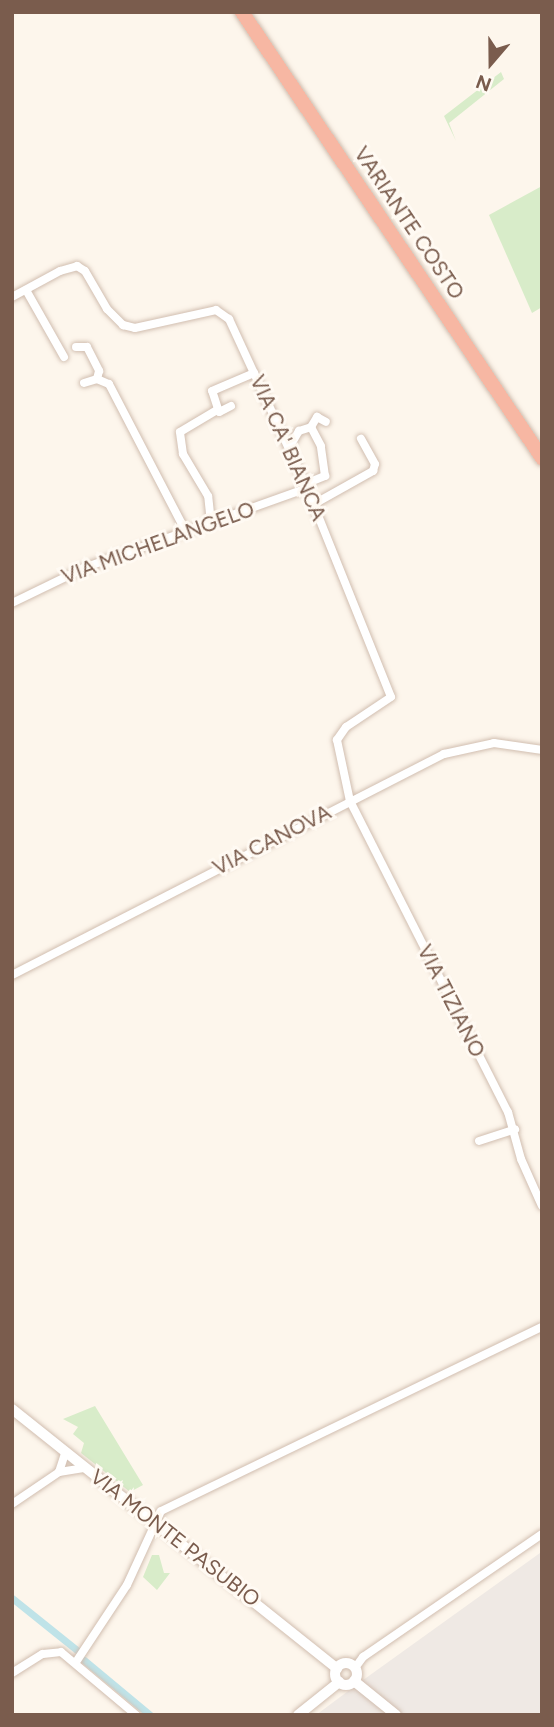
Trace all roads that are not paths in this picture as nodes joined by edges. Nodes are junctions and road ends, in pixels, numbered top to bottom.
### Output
1 (242, 12) edge
2 (26, 290) junction
3 (12, 297) edge
4 (76, 347) dead end
5 (64, 357) dead end
6 (254, 373) junction
7 (97, 379) junction
8 (84, 383) dead end
9 (231, 406) dead end
10 (217, 410) junction
11 (326, 422) dead end
12 (311, 427) junction
13 (361, 439) dead end
14 (289, 448) junction
15 (542, 457) edge
16 (306, 486) junction
17 (314, 504) junction
18 (211, 523) junction
19 (186, 532) junction
20 (12, 603) edge
21 (542, 750) edge
22 (350, 801) junction
23 (12, 975) edge
24 (516, 1129) junction
25 (479, 1141) dead end
26 (542, 1206) edge
27 (542, 1327) edge
28 (12, 1409) edge
29 (65, 1452) junction
30 (84, 1468) junction
31 (59, 1472) junction
32 (12, 1504) edge
33 (154, 1521) junction
34 (542, 1534) edge
35 (76, 1662) junction
36 (337, 1668) junction
37 (355, 1668) junction
38 (12, 1673) edge
39 (354, 1681) junction
40 (339, 1682) junction
41 (136, 1715) edge
42 (298, 1715) edge
43 (396, 1715) edge

1 - 15 highway, VARIANTE COSTO
2 - 3 street, VIA CA' BIANCA
2 - 5 street
2 - 6 street, VIA CA' BIANCA
4 - 7 street
6 - 10 street
6 - 14 street, VIA CA' BIANCA
7 - 8 street
7 - 19 street
9 - 10 street
10 - 18 street
11 - 12 street
12 - 14 street
12 - 16 street
13 - 17 street
14 - 16 street, VIA CA' BIANCA
16 - 17 street, VIA CA' BIANCA
16 - 18 street, VIA MICHELANGELO
17 - 22 street, VIA CA' BIANCA
18 - 19 street, VIA MICHELANGELO
19 - 20 street, VIA MICHELANGELO
21 - 22 street, VIA CANOVA
22 - 23 street, VIA CANOVA
22 - 24 street, VIA TIZIANO
24 - 25 street
24 - 26 street, VIA TIZIANO
27 - 33 street
28 - 29 main road, VIA MONTE PASUBIO
29 - 30 main road, VIA MONTE PASUBIO
29 - 31 street
30 - 31 street
30 - 33 main road, VIA MONTE PASUBIO
31 - 32 street
33 - 35 street
33 - 36 main road, VIA MONTE PASUBIO
34 - 37 street
35 - 38 street
35 - 41 street
36 - 37 main road
36 - 40 main road
37 - 39 main road
39 - 40 main road
39 - 43 main road
40 - 42 main road

